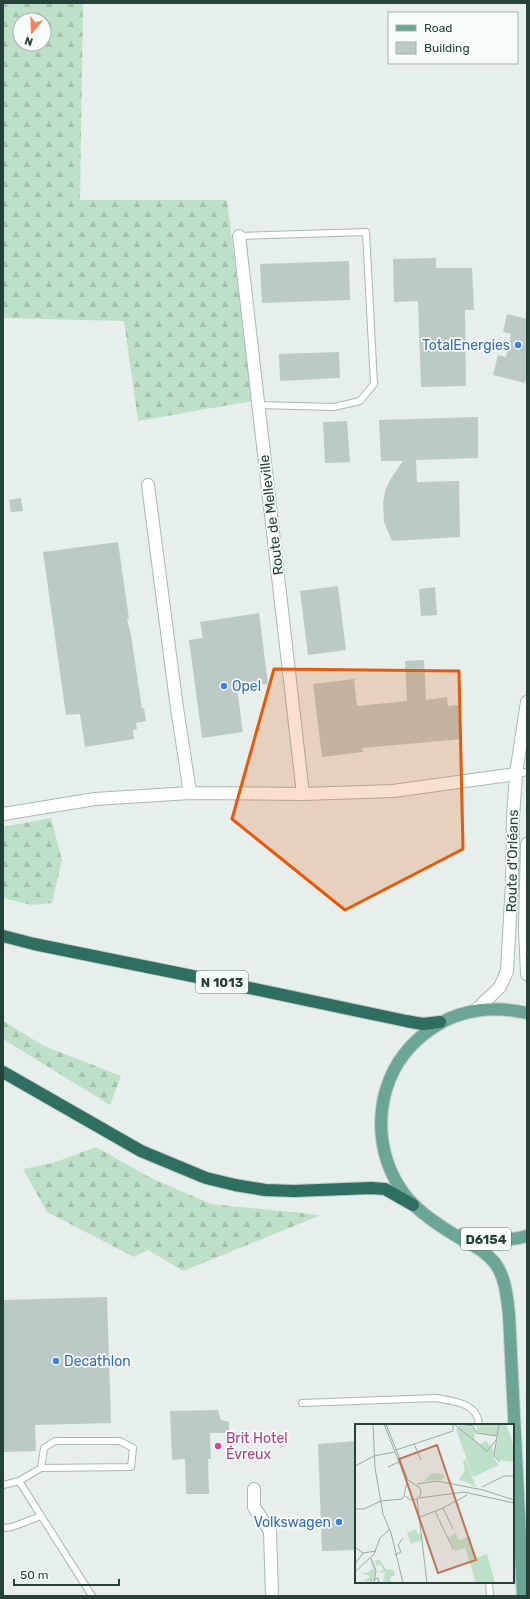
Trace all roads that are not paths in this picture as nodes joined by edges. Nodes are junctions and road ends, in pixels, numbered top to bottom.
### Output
1 (239, 236) joint
2 (259, 404) junction
3 (148, 485) dead end
4 (527, 702) edge
5 (521, 773) edge
6 (190, 793) junction
7 (303, 794) junction
8 (3, 814) edge
9 (527, 844) edge
10 (3, 936) edge
11 (527, 974) edge
12 (476, 1010) junction
13 (527, 1013) edge
14 (440, 1022) junction
15 (3, 1072) edge
16 (413, 1205) junction
17 (446, 1229) junction
18 (527, 1236) edge
19 (302, 1403) dead end
20 (479, 1424) edge
21 (514, 1424) edge
22 (514, 1426) edge
23 (41, 1468) junction
24 (19, 1481) junction
25 (3, 1485) edge
26 (254, 1489) dead end
27 (41, 1516) junction
28 (3, 1528) edge
29 (490, 1583) edge
30 (92, 1596) edge
31 (272, 1596) edge
32 (490, 1596) edge
33 (523, 1596) edge

1 - 2 street, Route de Melleville
1 - 2 lane
2 - 7 street, Route de Melleville
3 - 6 street
4 - 5 street, Route d'Orléans
5 - 7 street
5 - 12 street, Route d'Orléans
6 - 7 street
6 - 8 street
9 - 11 street, Route d'Orléans
10 - 14 highway, N 1013
12 - 13 main road
12 - 14 main road
14 - 16 main road
15 - 16 highway
16 - 17 main road
17 - 18 main road, D6154
17 - 21 main road
19 - 20 lane
22 - 33 main road
23 - 23 lane
23 - 24 lane
24 - 25 lane
24 - 27 lane
26 - 31 street
27 - 28 lane
27 - 30 lane
29 - 32 lane

